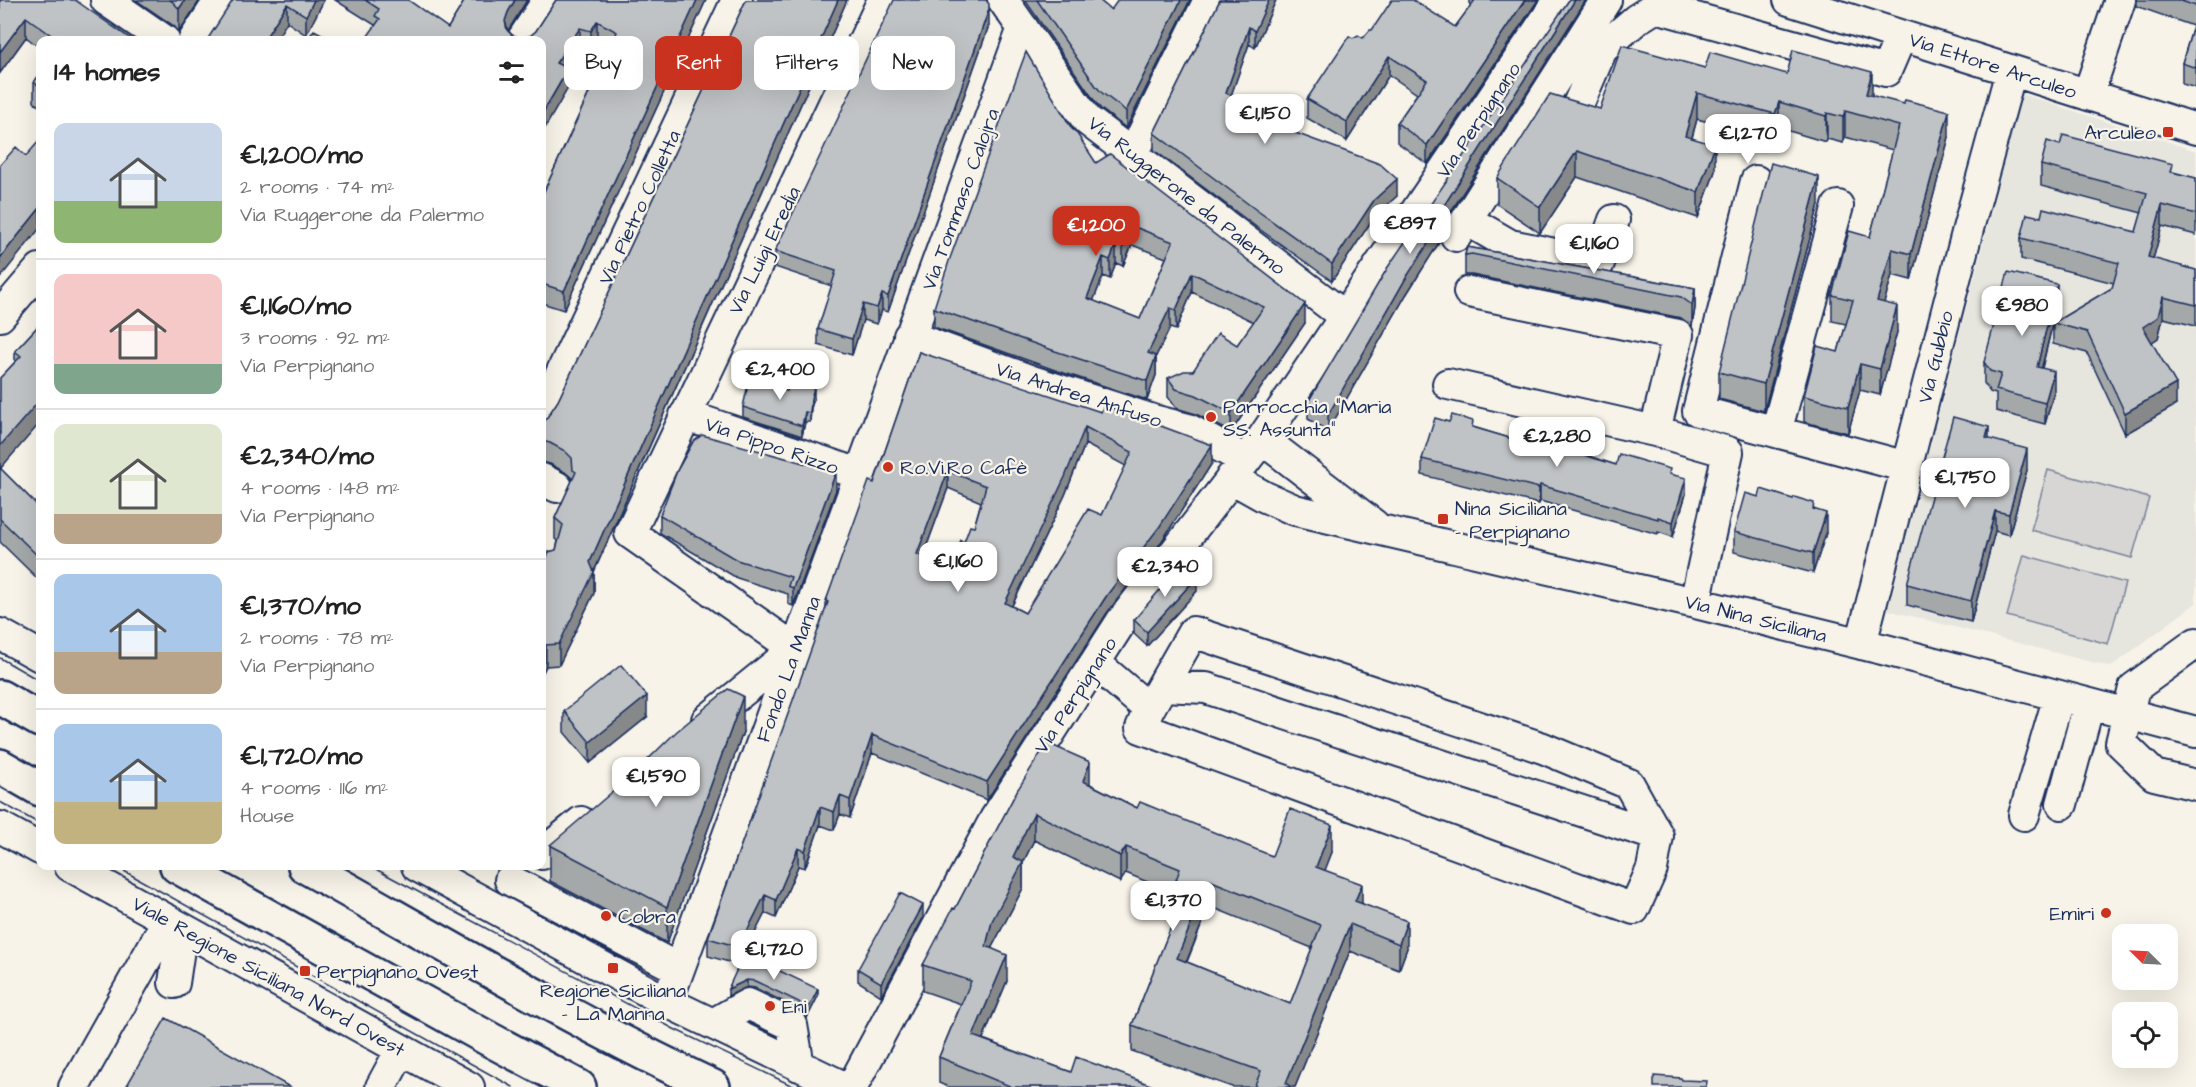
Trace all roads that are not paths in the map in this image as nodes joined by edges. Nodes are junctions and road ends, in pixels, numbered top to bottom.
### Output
1 (106, 0) edge
2 (220, 0) edge
3 (548, 0) edge
4 (737, 0) edge
5 (883, 0) edge
6 (1209, 0) edge
7 (1559, 0) edge
8 (1606, 0) edge
9 (1790, 0) edge
10 (2120, 0) edge
11 (1012, 9) edge
12 (158, 36) edge
13 (197, 36) edge
14 (525, 36) edge
15 (1901, 36) junction
16 (2011, 71) junction
17 (2088, 95) junction
18 (1577, 107) edge
19 (2196, 129) edge
20 (1132, 156) junction
21 (1755, 181) dead end
22 (1838, 206) dead end
23 (1614, 220) dead end
24 (36, 274) edge
25 (1469, 292) dead end
26 (0, 316) edge
27 (1344, 316) junction
28 (909, 336) junction
29 (1448, 384) dead end
30 (546, 406) edge
31 (685, 415) junction
32 (1655, 431) junction
33 (1776, 432) junction
34 (1246, 459) junction
35 (1907, 467) junction
36 (859, 474) junction
37 (1383, 532) junction
38 (1695, 603) junction
39 (0, 634) edge
40 (2196, 643) edge
41 (1861, 644) junction
42 (795, 649) junction
43 (36, 654) edge
44 (1095, 663) junction
45 (2059, 696) junction
46 (0, 697) edge
47 (1156, 698) junction
48 (2089, 704) junction
49 (2127, 713) junction
50 (36, 718) edge
51 (2196, 732) edge
52 (687, 737) edge
53 (1543, 748) junction
54 (0, 766) edge
55 (2196, 785) edge
56 (36, 787) edge
57 (1534, 796) junction
58 (605, 803) edge
59 (2062, 804) dead end
60 (2024, 815) dead end
61 (0, 827) edge
62 (1658, 836) junction
63 (36, 847) edge
64 (546, 851) edge
65 (77, 870) edge
66 (184, 870) edge
67 (312, 870) edge
68 (424, 870) edge
69 (519, 873) edge
70 (484, 903) junction
71 (175, 924) junction
72 (679, 969) junction
73 (174, 983) dead end
74 (667, 1002) junction
75 (401, 1050) junction
76 (74, 1087) edge
77 (381, 1087) edge
78 (469, 1087) edge
79 (579, 1087) edge
80 (713, 1087) edge
81 (844, 1087) edge
82 (852, 1087) edge

1 - 12 street
2 - 13 street
3 - 14 street
4 - 30 street, Via Pietro Colletta
5 - 31 street, Via Luigi Eredia
6 - 20 street
7 - 27 street, Via Perpignano
8 - 23 street
9 - 15 street, Via Ettore Arculeo
10 - 17 street
11 - 20 street, Via Ruggerone da Palermo
11 - 28 street, Via Tommaso Calojra
15 - 16 street, Via Ettore Arculeo
15 - 18 street
16 - 17 street, Via Ettore Arculeo
16 - 35 street, Via Gubbio
17 - 19 street, Via Ettore Arculeo
20 - 27 street, Via Ruggerone da Palermo
21 - 33 street
22 - 33 street
24 - 26 street
25 - 32 street
27 - 34 street, Via Perpignano
28 - 34 street, Via Andrea Anfuso
28 - 36 street, Fondo La Manna
29 - 32 street
31 - 36 street, Via Pippo Rizzo
31 - 42 street, Via Luigi Eredia
32 - 38 street
33 - 35 street
34 - 37 street, Via Nina Siciliana
34 - 37 street, Via Nina Siciliana
34 - 44 street, Via Perpignano
35 - 41 street, Via Gubbio
36 - 42 street, Fondo La Manna
37 - 38 street, Via Nina Siciliana
38 - 41 street, Via Nina Siciliana
39 - 43 street
40 - 49 street
41 - 45 street, Via Nina Siciliana
42 - 52 street
42 - 72 street, Fondo La Manna
44 - 47 street
44 - 82 street, Via Perpignano
45 - 48 street, Via Nina Siciliana
45 - 60 street
46 - 50 main road
47 - 53 street
47 - 57 street
47 - 62 street
48 - 49 street, Via Nina Siciliana
48 - 59 street
49 - 51 street, Via Nina Siciliana
49 - 55 street
53 - 57 street
53 - 62 street
54 - 56 main road
57 - 62 street
58 - 64 street
61 - 63 street
65 - 71 street, Viale Regione Siciliana Nord Ovest
66 - 79 main road
67 - 80 main road
68 - 70 street
69 - 70 street
69 - 72 street
70 - 74 street
71 - 73 street
71 - 75 street, Viale Regione Siciliana Nord Ovest
71 - 76 street
72 - 74 street, Fondo La Manna
74 - 81 street
75 - 77 street
75 - 78 street, Viale Regione Siciliana Nord Ovest

